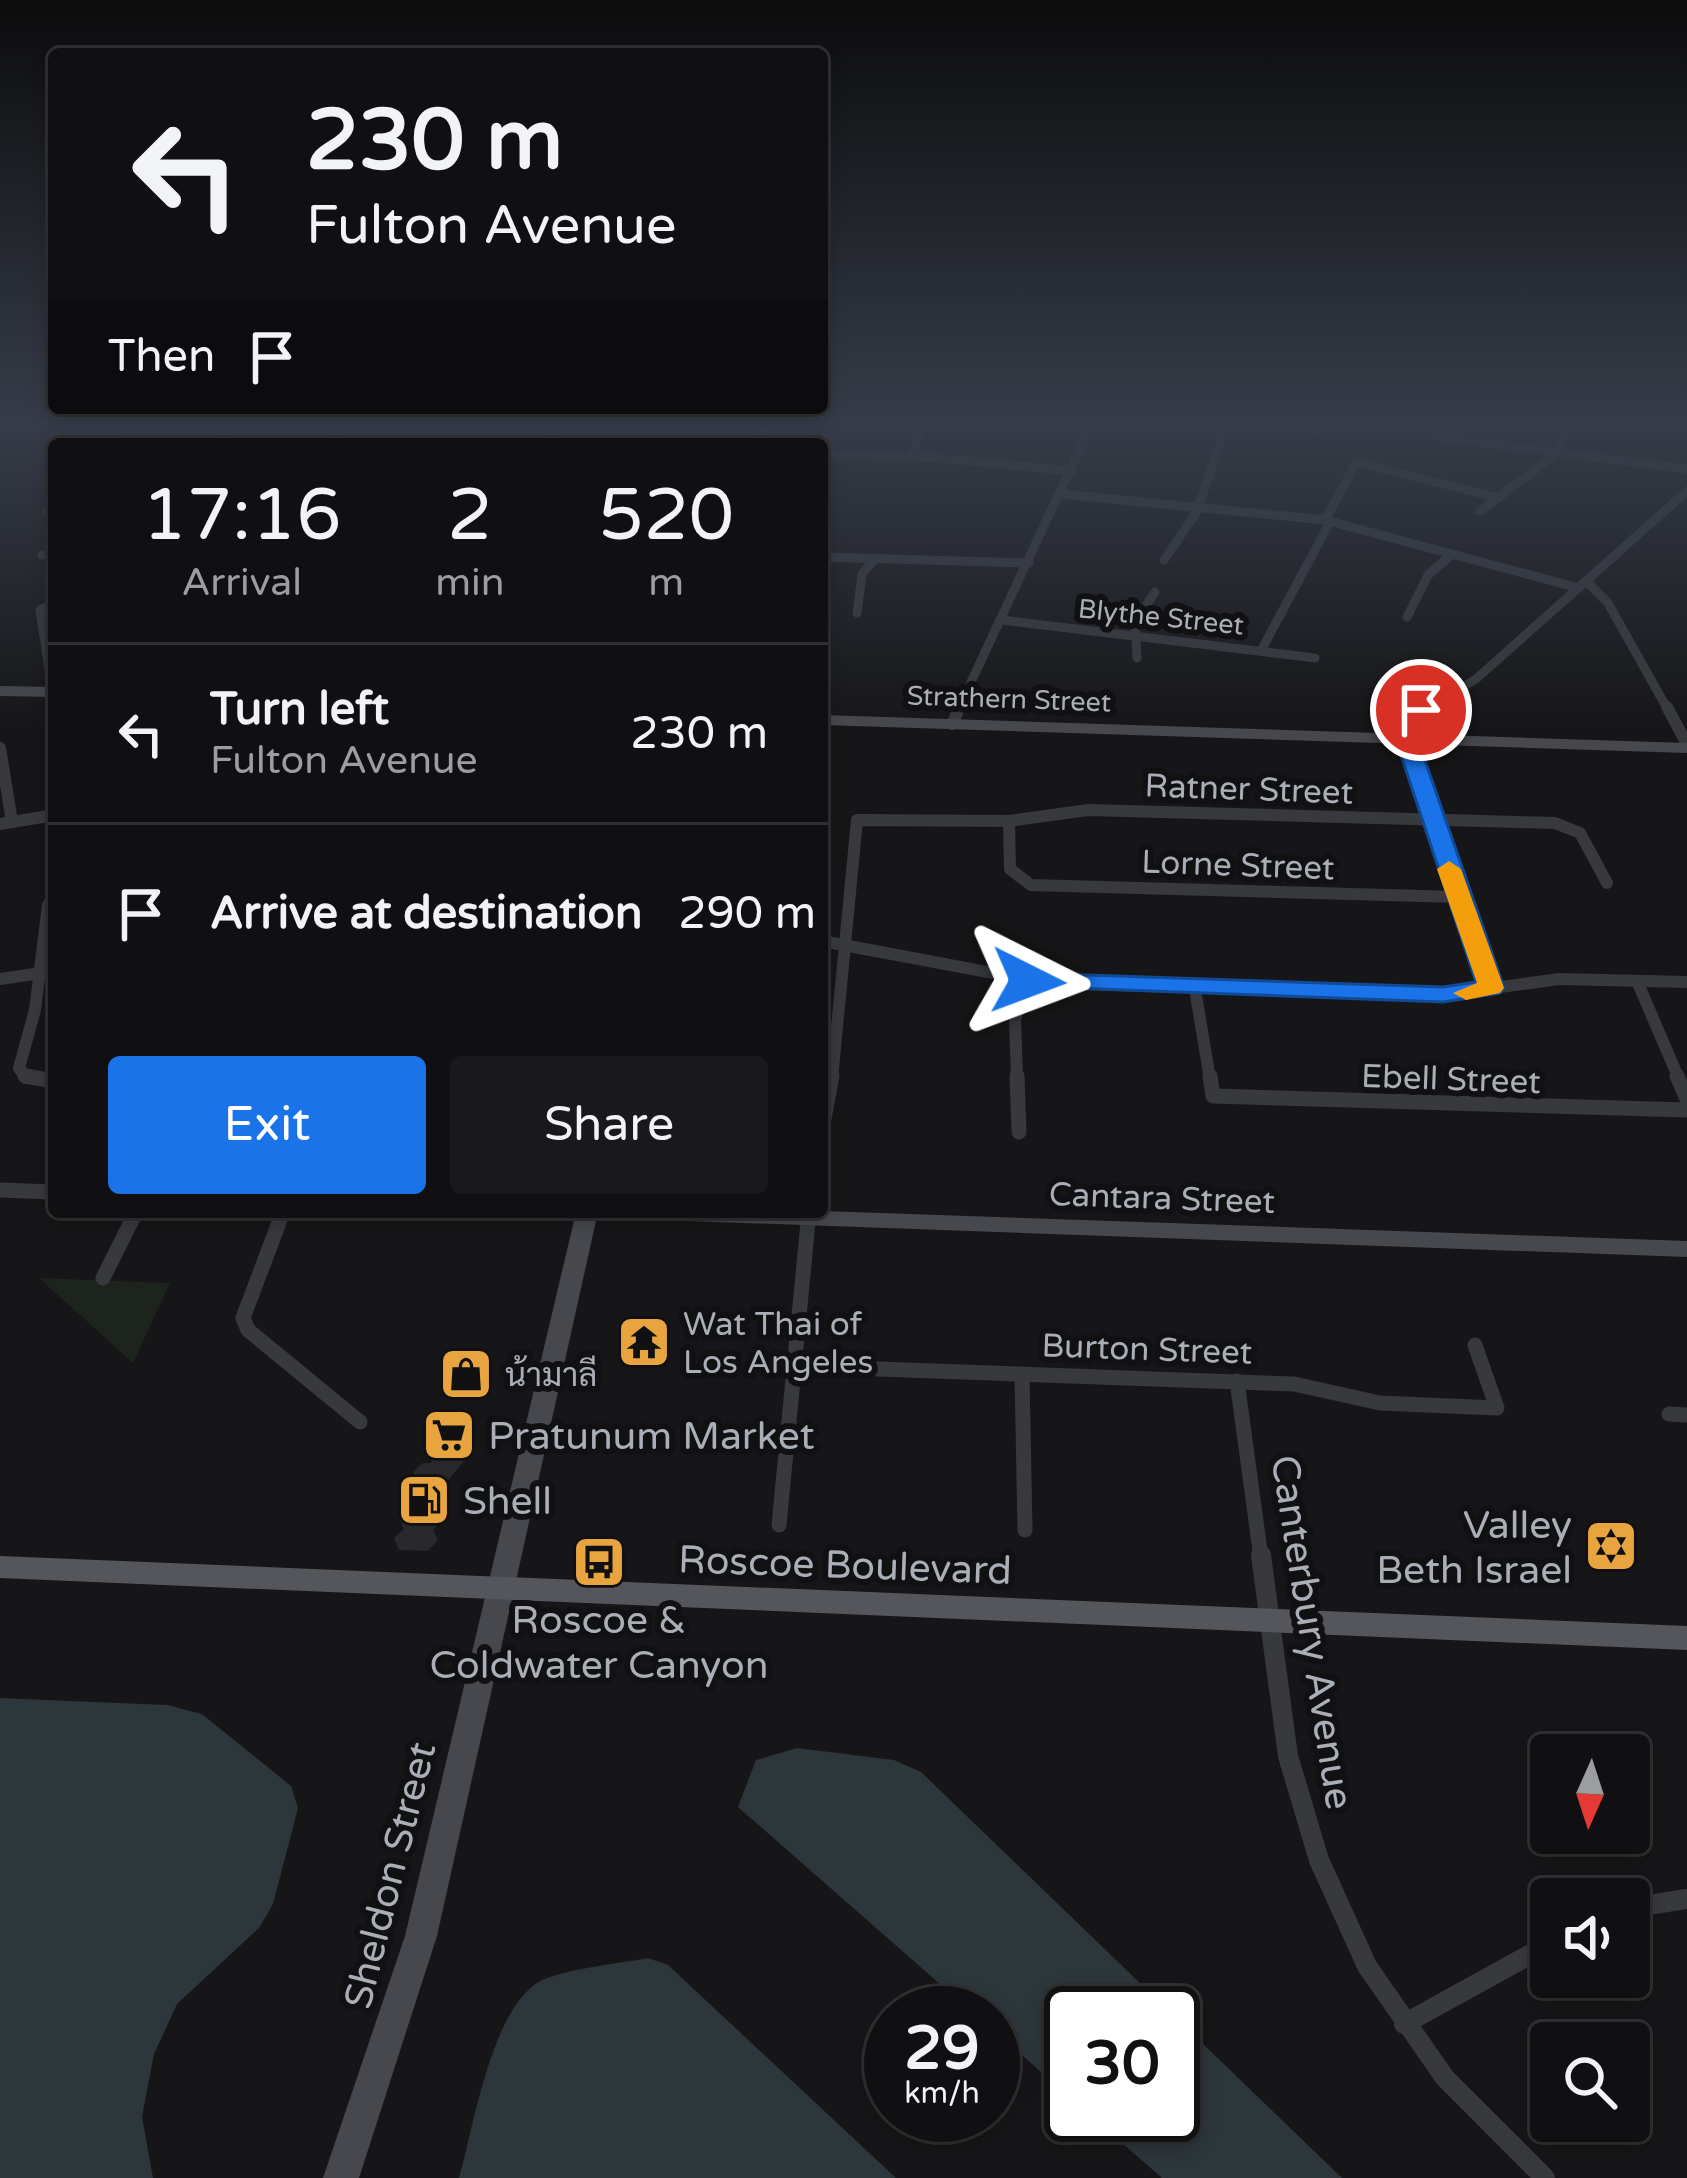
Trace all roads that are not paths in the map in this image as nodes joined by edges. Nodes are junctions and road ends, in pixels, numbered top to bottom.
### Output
1 (1046, 527) edge
2 (1184, 527) edge
3 (1324, 527) edge
4 (1348, 527) edge
5 (1648, 527) edge
6 (1452, 554) junction
7 (828, 556) edge
8 (875, 559) junction
9 (1164, 560) dead end
10 (1029, 563) junction
11 (1583, 585) junction
12 (1155, 592) dead end
13 (48, 606) edge
14 (857, 614) dead end
15 (1407, 617) dead end
16 (1002, 620) junction
17 (1130, 634) junction
18 (1262, 650) junction
19 (1137, 658) dead end
20 (1316, 658) dead end
21 (48, 662) edge
22 (0, 691) edge
23 (48, 692) edge
24 (828, 720) edge
25 (952, 724) junction
26 (1409, 736) junction
27 (1686, 744) edge
28 (0, 748) edge
29 (48, 815) edge
30 (1009, 820) junction
31 (1433, 820) junction
32 (6, 823) edge
33 (1607, 883) dead end
34 (1458, 897) junction
35 (48, 905) edge
36 (828, 942) edge
37 (844, 946) junction
38 (48, 972) edge
39 (36, 975) junction
40 (0, 979) edge
41 (1028, 981) junction
42 (1637, 981) junction
43 (1687, 982) edge
44 (1195, 988) junction
45 (1491, 988) junction
46 (48, 1080) edge
47 (1687, 1099) edge
48 (828, 1107) edge
49 (1687, 1110) edge
50 (1019, 1132) dead end
51 (0, 1190) edge
52 (48, 1192) edge
53 (828, 1216) edge
54 (133, 1218) edge
55 (281, 1218) edge
56 (586, 1218) edge
57 (809, 1218) edge
58 (1687, 1249) edge
59 (103, 1279) dead end
60 (1475, 1345) dead end
61 (794, 1366) junction
62 (1022, 1374) junction
63 (1238, 1381) junction
64 (360, 1422) dead end
65 (779, 1525) dead end
66 (1024, 1530) dead end
67 (0, 1567) edge
68 (502, 1588) junction
69 (1272, 1621) junction
70 (1687, 1638) edge
71 (1687, 1899) edge
72 (1650, 1905) edge
73 (1530, 1955) edge
74 (1404, 2024) junction
75 (340, 2178) edge
76 (1545, 2178) edge

1 - 10 street
2 - 9 street
3 - 18 street
4 - 6 street
5 - 11 street
6 - 11 street
6 - 15 street
7 - 8 street
8 - 10 street
8 - 14 street
10 - 16 street
11 - 26 street
11 - 27 street
12 - 17 street
13 - 21 street
16 - 17 street, Blythe Street
16 - 25 street
17 - 18 street, Blythe Street
17 - 19 street
18 - 20 street, Blythe Street
22 - 23 street
24 - 25 street, Strathern Street
25 - 26 street, Strathern Street
26 - 27 street, Strathern Street
26 - 31 street
28 - 32 street
29 - 32 street
30 - 31 street, Ratner Street
30 - 34 street, Lorne Street
30 - 37 street, Ratner Street
31 - 33 street, Ratner Street
31 - 34 street
34 - 45 street
35 - 39 street
36 - 37 street
37 - 41 street
37 - 48 street
38 - 39 street
39 - 40 street
39 - 46 street
41 - 44 street
41 - 50 street
42 - 43 street
42 - 45 street
42 - 47 street
44 - 45 street
44 - 49 street, Ebell Street
51 - 52 street
53 - 58 street, Cantara Street
54 - 59 street
55 - 64 street
56 - 68 street, Sheldon Street
57 - 61 street
60 - 63 street, Burton Street
61 - 62 street, Burton Street
61 - 65 street
62 - 63 street, Burton Street
62 - 66 street
63 - 69 street, Canterbury Avenue
67 - 68 main road, Roscoe Boulevard
68 - 69 main road, Roscoe Boulevard
68 - 75 street, Sheldon Street
69 - 70 main road, Roscoe Boulevard
69 - 74 street, Canterbury Avenue
71 - 72 street
73 - 74 street
74 - 76 street, Canterbury Avenue

